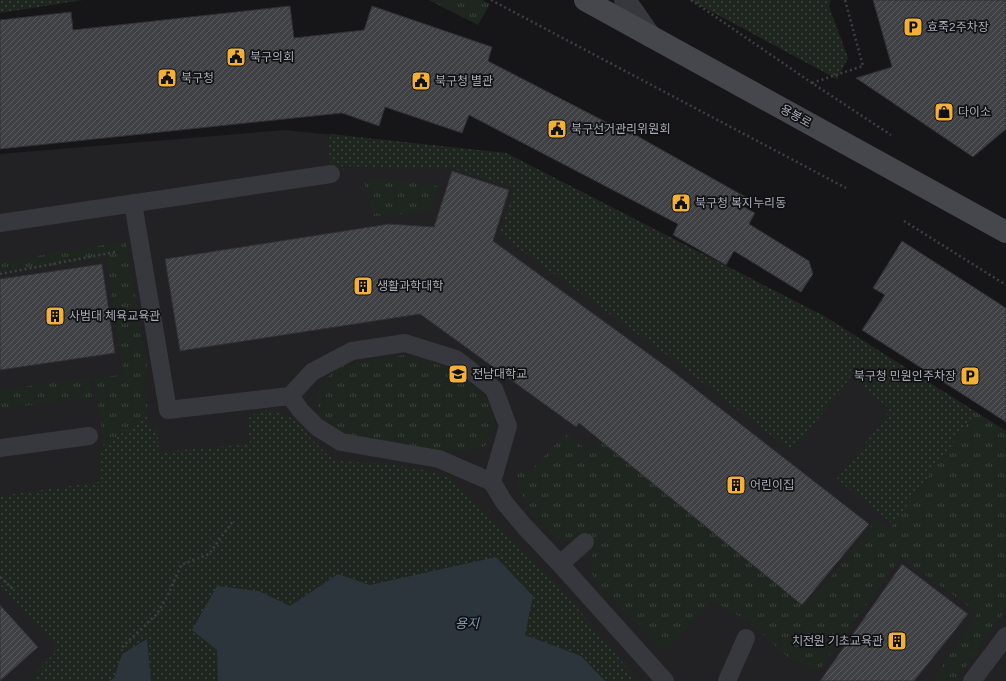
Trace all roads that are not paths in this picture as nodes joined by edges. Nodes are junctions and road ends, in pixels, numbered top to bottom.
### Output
1 (585, 0) edge
2 (625, 0) edge
3 (650, 36) junction
4 (331, 174) dead end
5 (133, 203) junction
6 (0, 223) edge
7 (1006, 232) edge
8 (290, 396) junction
9 (89, 436) dead end
10 (0, 448) edge
11 (492, 482) junction
12 (585, 542) dead end
13 (560, 564) junction
14 (1006, 636) edge
15 (746, 638) dead end
16 (665, 681) edge
17 (727, 681) edge
18 (972, 681) edge

1 - 3 main road, 용봉로
2 - 3 street
3 - 7 main road, 용봉로
4 - 5 lane
5 - 6 lane
5 - 8 lane
8 - 11 lane
8 - 11 lane
9 - 10 lane
11 - 13 lane
12 - 13 lane
13 - 16 lane
14 - 18 lane
15 - 17 lane

